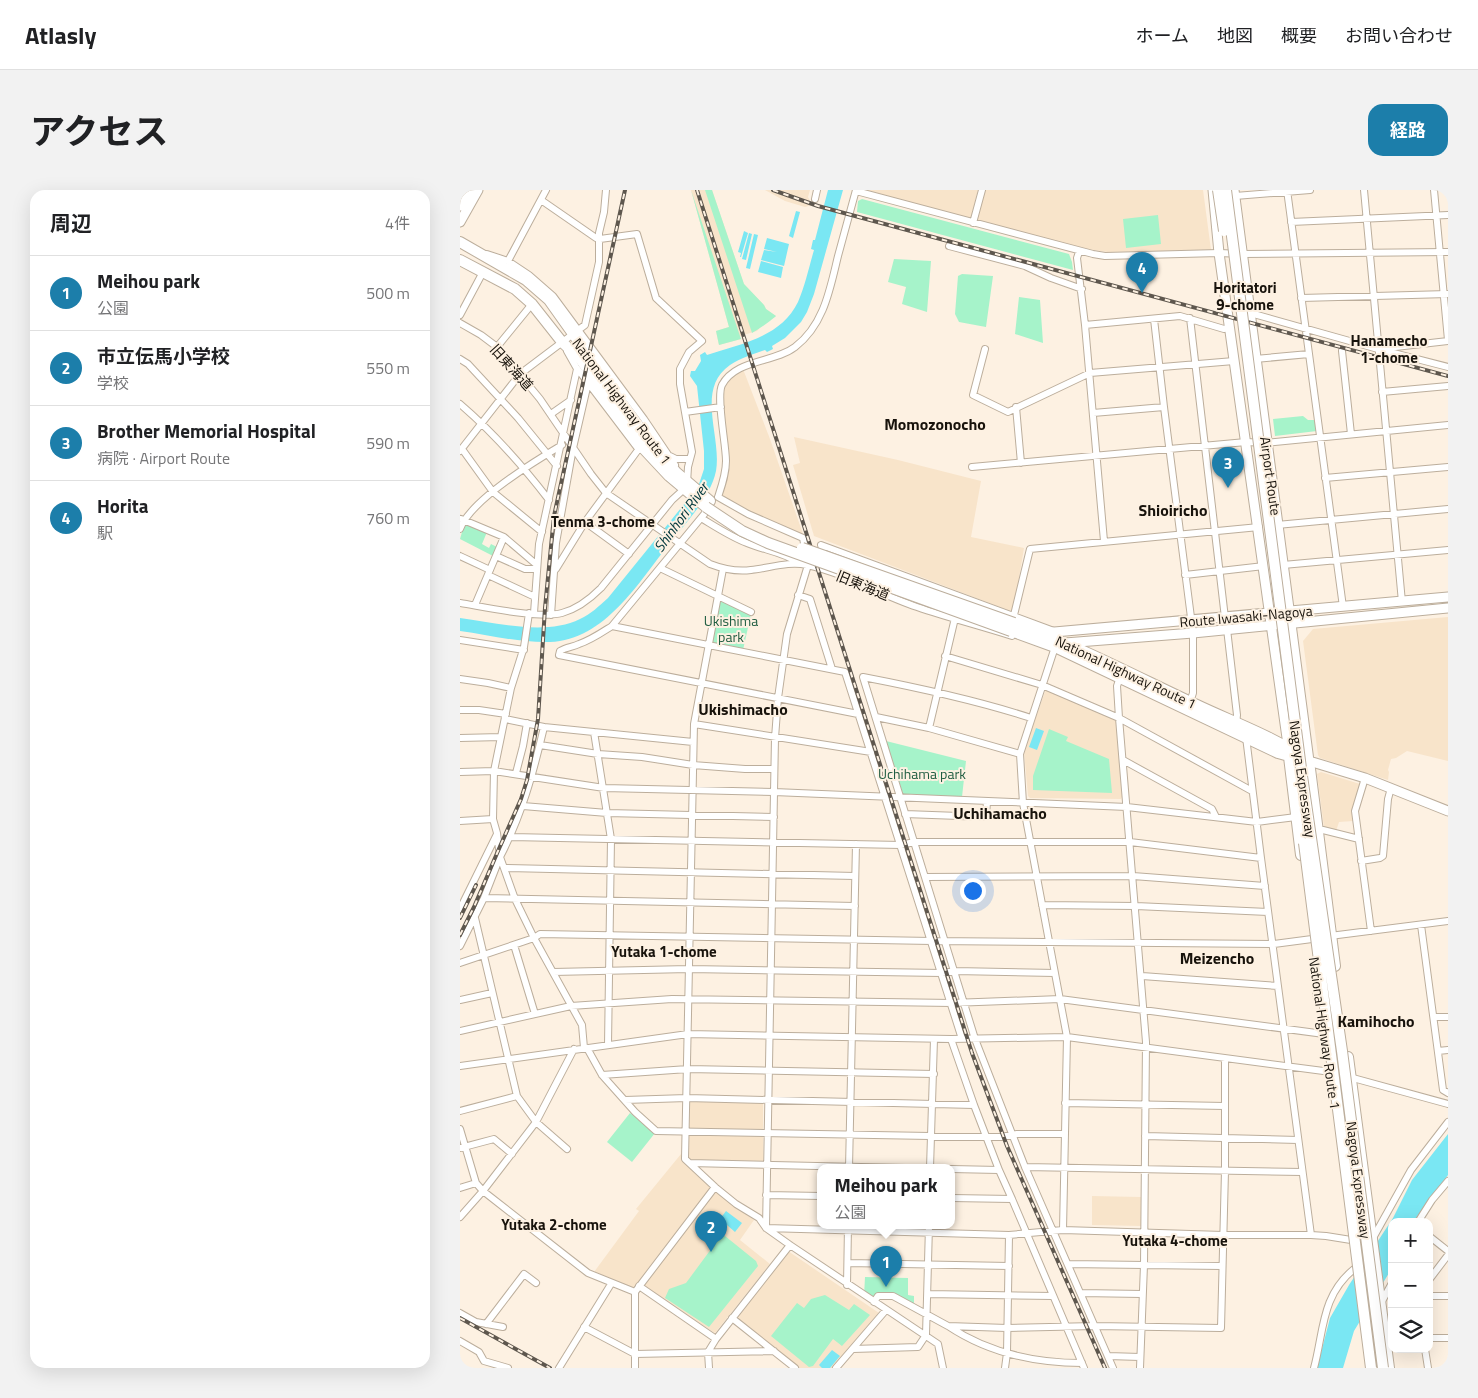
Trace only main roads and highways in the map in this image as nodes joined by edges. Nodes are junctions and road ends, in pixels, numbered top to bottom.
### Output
1 (469, 190) edge
2 (478, 190) edge
3 (1213, 190) edge
4 (1218, 190) edge
5 (1226, 190) edge
6 (1235, 193) edge
7 (460, 206) edge
8 (460, 222) edge
9 (460, 242) edge
10 (460, 260) edge
11 (685, 486) junction
12 (1448, 597) edge
13 (1448, 608) edge
14 (1289, 612) junction
15 (1270, 614) junction
16 (1013, 623) junction
17 (1291, 623) junction
18 (1271, 625) junction
19 (1043, 633) junction
20 (1067, 643) junction
21 (1052, 646) junction
22 (1289, 752) junction
23 (1309, 761) junction
24 (1448, 811) edge
25 (1318, 994) junction
26 (1362, 1304) junction
27 (1367, 1368) edge
28 (1371, 1368) edge
29 (1383, 1368) edge
30 (1389, 1368) edge

1 - 7 main road
2 - 8 main road
3 - 15 main road, Airport Route
4 - 26 highway, Nagoya Expressway, bridge
5 - 29 highway, Nagoya Expressway, bridge
6 - 14 main road, Airport Route
9 - 11 highway, National Highway Route 1
10 - 11 highway, National Highway Route 1
11 - 16 highway, National Highway Route 1, bridge
12 - 14 main road, Route Iwasaki-Nagoya
13 - 17 main road, Route Iwasaki-Nagoya
14 - 15 main road, Route Iwasaki-Nagoya
14 - 17 main road, Airport Route
15 - 18 main road, Airport Route
15 - 19 main road, Route Iwasaki-Nagoya
16 - 19 highway, National Highway Route 1
16 - 21 highway, National Highway Route 1
17 - 18 main road, Route Iwasaki-Nagoya
17 - 23 main road, Airport Route
18 - 20 main road, Route Iwasaki-Nagoya
18 - 22 main road, Airport Route
19 - 20 highway, National Highway Route 1
20 - 21 main road, Route Iwasaki-Nagoya
20 - 22 highway, National Highway Route 1
21 - 22 highway, National Highway Route 1
22 - 23 highway
22 - 25 highway, National Highway Route 1
23 - 24 main road
23 - 30 highway, National Highway Route 1
25 - 26 highway, bridge
25 - 27 highway, National Highway Route 1
26 - 28 highway, Nagoya Expressway, bridge

